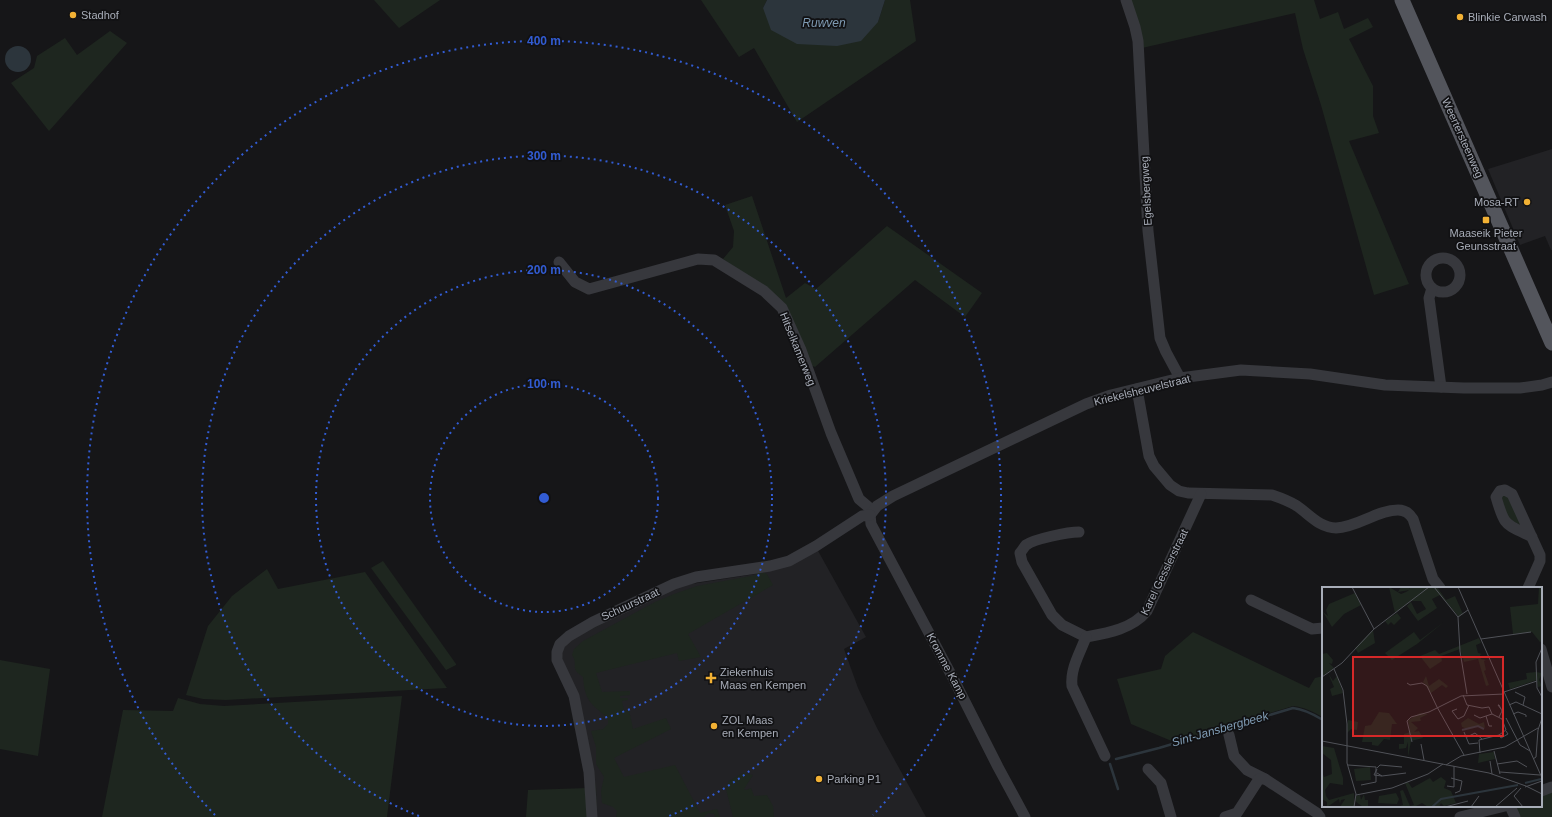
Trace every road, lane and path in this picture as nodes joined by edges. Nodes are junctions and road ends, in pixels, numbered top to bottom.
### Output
1 (1126, 0) edge
2 (1402, 0) edge
3 (559, 262) dead end
4 (1432, 288) dead end
5 (1552, 343) edge
6 (1180, 378) junction
7 (1552, 382) edge
8 (1441, 387) junction
9 (1137, 389) junction
10 (1201, 494) junction
11 (871, 513) junction
12 (1079, 532) dead end
13 (1532, 537) dead end
14 (1439, 587) edge
15 (1528, 587) edge
16 (1251, 600) dead end
17 (1322, 628) edge
18 (1086, 637) junction
19 (1542, 652) edge
20 (1552, 687) edge
21 (1229, 735) dead end
22 (1105, 756) dead end
23 (1148, 769) dead end
24 (1265, 779) junction
25 (1552, 786) edge
26 (1542, 791) edge
27 (1501, 807) edge
28 (1510, 807) edge
29 (592, 817) edge
30 (1025, 817) edge
31 (1171, 817) edge
32 (1225, 817) edge
33 (1320, 817) edge
34 (1460, 817) edge
35 (1515, 817) edge

1 - 6 street, Egelsbergweg
2 - 5 main road, Weertersteenweg
3 - 11 street, Hitselkamerweg
4 - 8 street
6 - 8 street, Kriekelsheuvelstraat
6 - 9 street, Kriekelsheuvelstraat
7 - 8 street, Kriekelsheuvelstraat
9 - 10 street
9 - 11 street, Kriekelsheuvelstraat
10 - 14 street
10 - 18 street, Karel Gesslerstraat
11 - 29 street, Schuurstraat
11 - 30 street, Kromme Kamp
12 - 18 street
13 - 15 street
16 - 17 street
18 - 22 street
19 - 20 street
21 - 24 street
23 - 31 street
24 - 32 street
24 - 33 street
25 - 26 street
27 - 34 street
28 - 35 street

